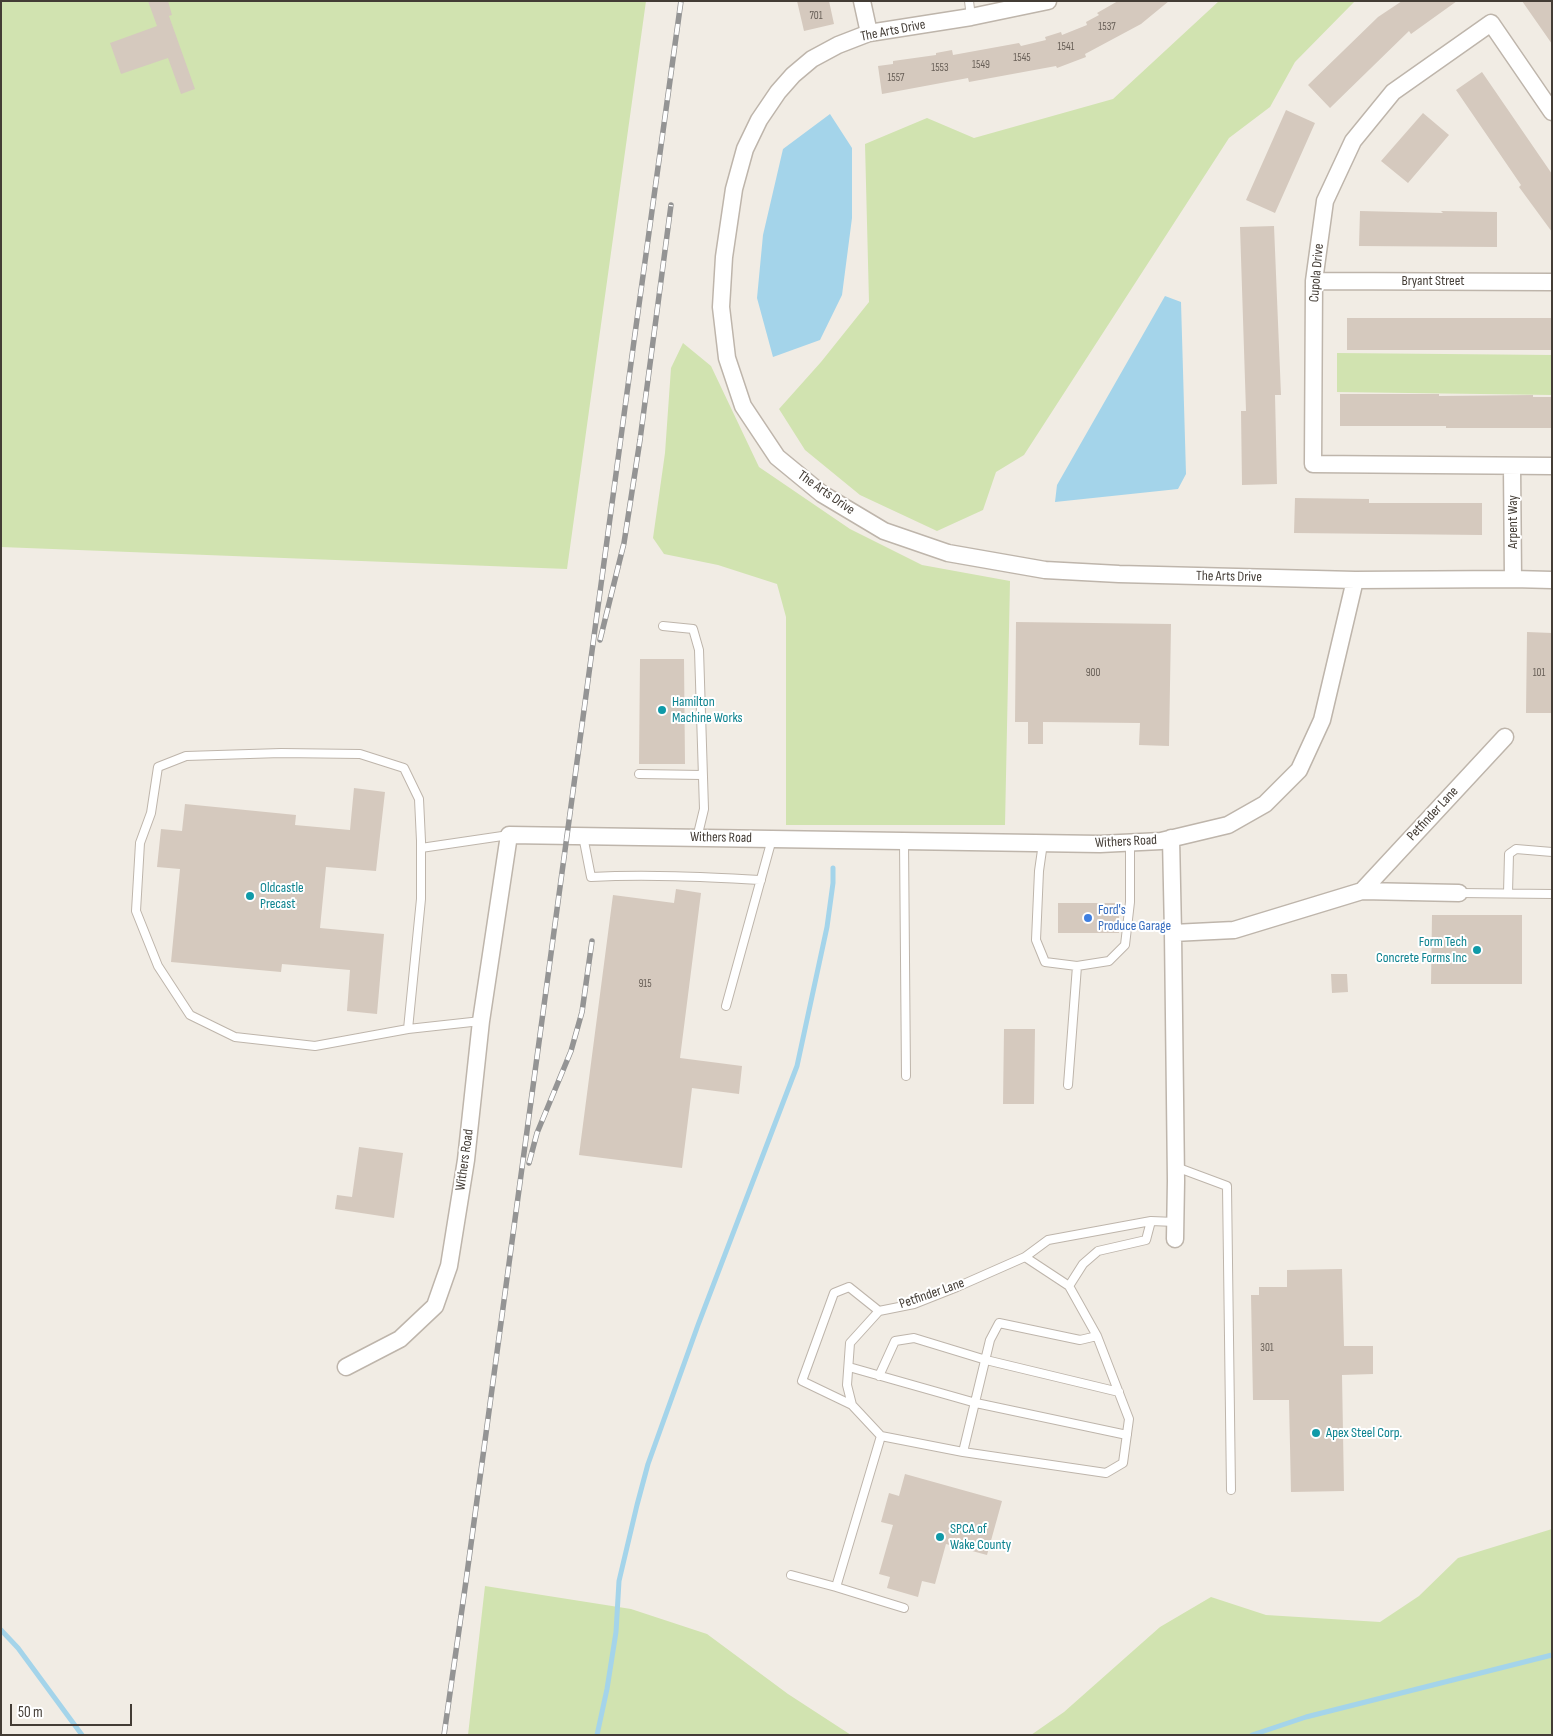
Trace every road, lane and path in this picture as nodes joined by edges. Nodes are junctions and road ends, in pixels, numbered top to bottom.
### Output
1 (862, 1) edge
2 (1048, 1) edge
3 (970, 9) edge
4 (869, 33) junction
5 (1552, 112) edge
6 (1314, 281) junction
7 (1552, 282) edge
8 (1512, 466) junction
9 (1552, 466) edge
10 (1513, 578) junction
11 (1355, 580) junction
12 (1552, 580) edge
13 (663, 626) dead end
14 (1505, 737) dead end
15 (640, 774) dead end
16 (702, 775) junction
17 (509, 835) junction
18 (583, 835) junction
19 (697, 838) junction
20 (1171, 838) junction
21 (772, 839) junction
22 (904, 841) junction
23 (1130, 842) junction
24 (1044, 844) junction
25 (420, 848) junction
26 (1552, 852) edge
27 (761, 880) junction
28 (1362, 892) junction
29 (1459, 893) joint
30 (1508, 893) junction
31 (1552, 894) edge
32 (1173, 933) junction
33 (1077, 966) junction
34 (726, 1006) dead end
35 (482, 1021) junction
36 (408, 1028) junction
37 (906, 1076) dead end
38 (1068, 1085) dead end
39 (1176, 1167) junction
40 (1151, 1221) junction
41 (1175, 1222) junction
42 (1175, 1238) dead end
43 (1025, 1257) junction
44 (1069, 1286) junction
45 (879, 1311) junction
46 (1097, 1336) junction
47 (986, 1360) junction
48 (346, 1368) dead end
49 (849, 1368) junction
50 (879, 1376) junction
51 (1119, 1392) junction
52 (976, 1403) junction
53 (852, 1405) junction
54 (1127, 1435) junction
55 (881, 1436) junction
56 (963, 1452) junction
57 (1231, 1490) dead end
58 (791, 1575) dead end
59 (836, 1587) junction
60 (904, 1608) dead end

1 - 4 street
2 - 3 street, The Arts Drive
3 - 4 street, The Arts Drive
4 - 11 street, The Arts Drive
5 - 6 street, Cupola Drive
6 - 7 street, Bryant Street
6 - 8 street, Cupola Drive
8 - 9 street, Cupola Drive
8 - 10 street, Arpent Way
10 - 11 street, The Arts Drive
10 - 12 street, The Arts Drive
11 - 20 street, Withers Road
13 - 16 lane
14 - 28 street, Petfinder Lane
15 - 16 lane
16 - 19 lane
17 - 18 street, Withers Road
17 - 25 lane
17 - 35 street, Withers Road
18 - 19 street, Withers Road
18 - 27 lane
19 - 21 street, Withers Road
20 - 23 street, Withers Road
20 - 32 street
21 - 22 street, Withers Road
21 - 27 lane
22 - 24 street, Withers Road
22 - 37 lane
23 - 24 street, Withers Road
23 - 33 lane
24 - 33 lane
25 - 36 lane
25 - 36 lane
26 - 30 lane
27 - 34 lane
28 - 29 street
28 - 32 street
29 - 30 lane
30 - 31 lane
32 - 39 street
33 - 38 lane
35 - 36 lane
35 - 48 street, Withers Road
39 - 41 street
39 - 57 lane
40 - 41 lane, Petfinder Lane
40 - 43 lane, Petfinder Lane
40 - 44 lane
41 - 42 street
43 - 44 lane
43 - 45 lane, Petfinder Lane
44 - 46 lane
45 - 49 lane
45 - 53 lane
46 - 47 lane
46 - 51 lane
47 - 50 lane
47 - 51 lane
47 - 52 lane
49 - 50 lane
49 - 53 lane
50 - 52 lane
51 - 54 lane
52 - 54 lane
52 - 56 lane
53 - 55 lane
54 - 56 lane
55 - 56 lane
55 - 59 lane
58 - 59 lane
59 - 60 lane

